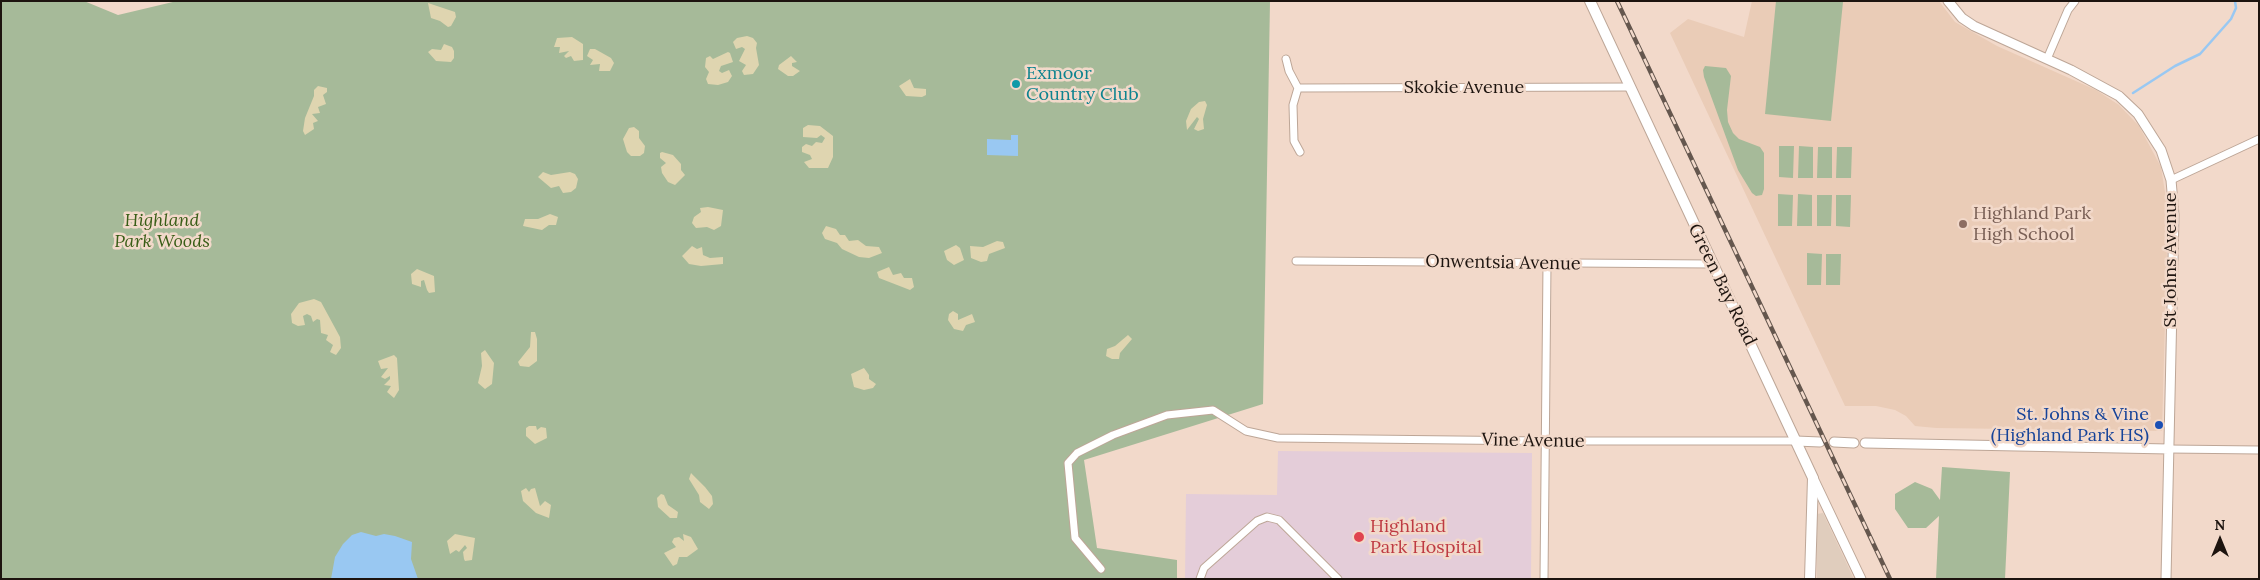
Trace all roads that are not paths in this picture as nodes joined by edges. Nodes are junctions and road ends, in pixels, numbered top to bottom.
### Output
1 (1590, 1) edge
2 (1948, 1) edge
3 (2076, 1) edge
4 (1286, 59) dead end
5 (2047, 59) junction
6 (1630, 87) junction
7 (1298, 88) junction
8 (2259, 139) edge
9 (1300, 152) dead end
10 (2171, 180) junction
11 (1296, 261) dead end
12 (1547, 264) junction
13 (1711, 264) junction
14 (1545, 441) junction
15 (1796, 441) junction
16 (1820, 442) dead end
17 (1834, 442) dead end
18 (1854, 442) dead end
19 (1865, 443) dead end
20 (2169, 448) junction
21 (2259, 450) edge
22 (1813, 478) junction
23 (1101, 569) dead end
24 (1200, 579) edge
25 (1338, 579) edge
26 (1544, 579) edge
27 (1810, 579) edge
28 (1861, 579) edge
29 (2166, 579) edge

1 - 6 main road, Green Bay Road
2 - 5 street, St Johns Avenue
3 - 5 street
4 - 7 street
5 - 10 street, St Johns Avenue
6 - 7 street, Skokie Avenue
6 - 13 main road, Green Bay Road
7 - 9 street
8 - 10 street
10 - 20 street, St Johns Avenue
11 - 12 street, Onwentsia Avenue
12 - 13 street, Onwentsia Avenue
12 - 14 street
13 - 15 main road, Green Bay Road
14 - 15 street, Vine Avenue
14 - 23 street, Vine Avenue
14 - 26 street
15 - 16 street, Vine Avenue
15 - 22 main road, Green Bay Road
17 - 18 street
19 - 20 street
20 - 21 street
20 - 29 street, St Johns Avenue
22 - 27 main road, Green Bay Road
22 - 28 street
24 - 25 street

